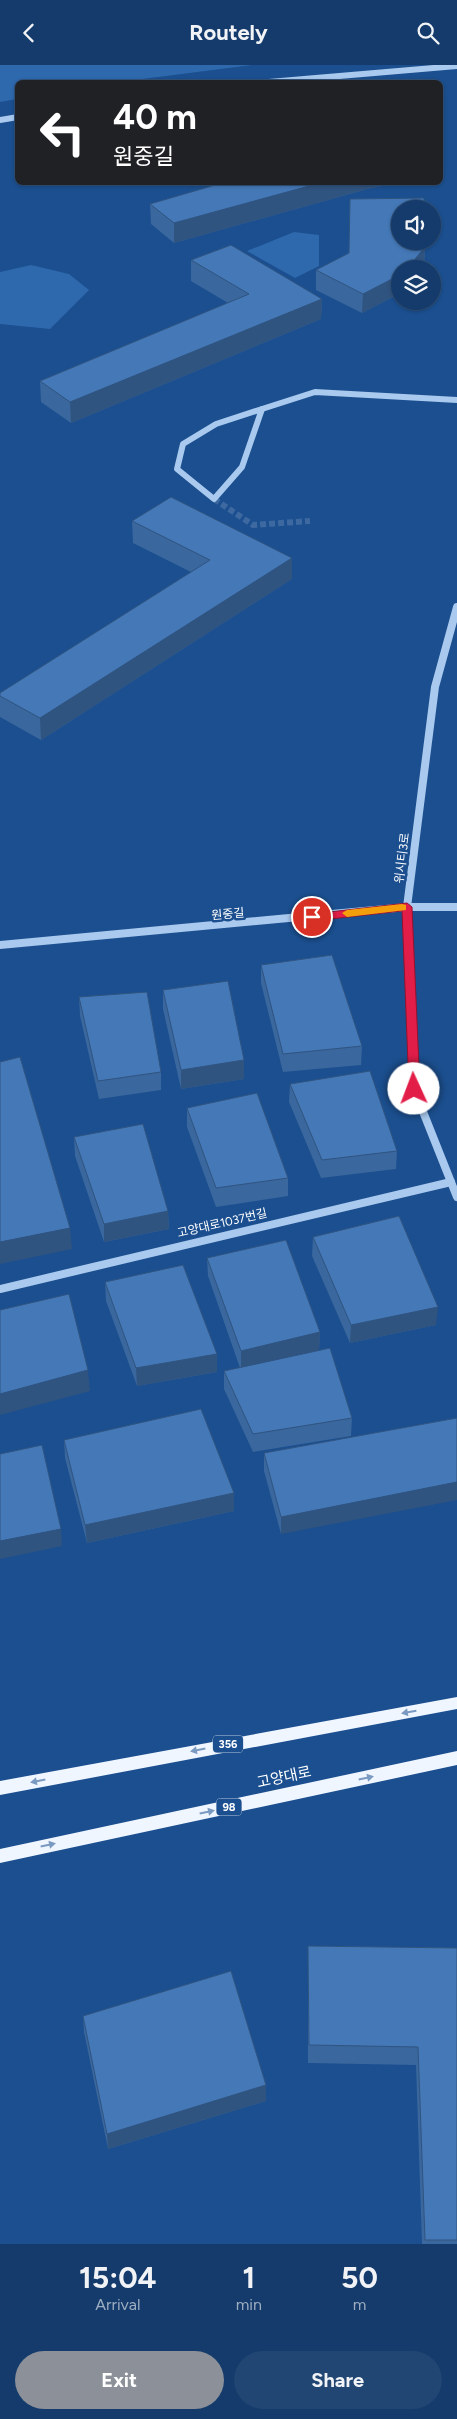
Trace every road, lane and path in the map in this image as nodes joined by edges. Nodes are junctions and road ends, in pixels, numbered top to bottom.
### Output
1 (457, 66) edge
2 (292, 80) edge
3 (15, 118) edge
4 (0, 120) edge
5 (457, 400) edge
6 (262, 408) junction
7 (457, 607) edge
8 (407, 907) junction
9 (457, 907) edge
10 (0, 945) edge
11 (451, 1182) junction
12 (457, 1197) edge
13 (0, 1289) edge
14 (457, 1703) edge
15 (457, 1758) edge
16 (0, 1788) edge
17 (0, 1856) edge

1 - 2 street
3 - 4 street
5 - 6 street
6 - 6 street
7 - 8 street, 위시티3로
8 - 9 street, 원중길
8 - 10 street, 원중길
8 - 11 street, 위시티3로
11 - 12 street, 위시티3로
11 - 13 street, 고양대로1037번길
14 -> 16 main road, 356
17 -> 15 main road, 고양대로 / 98

